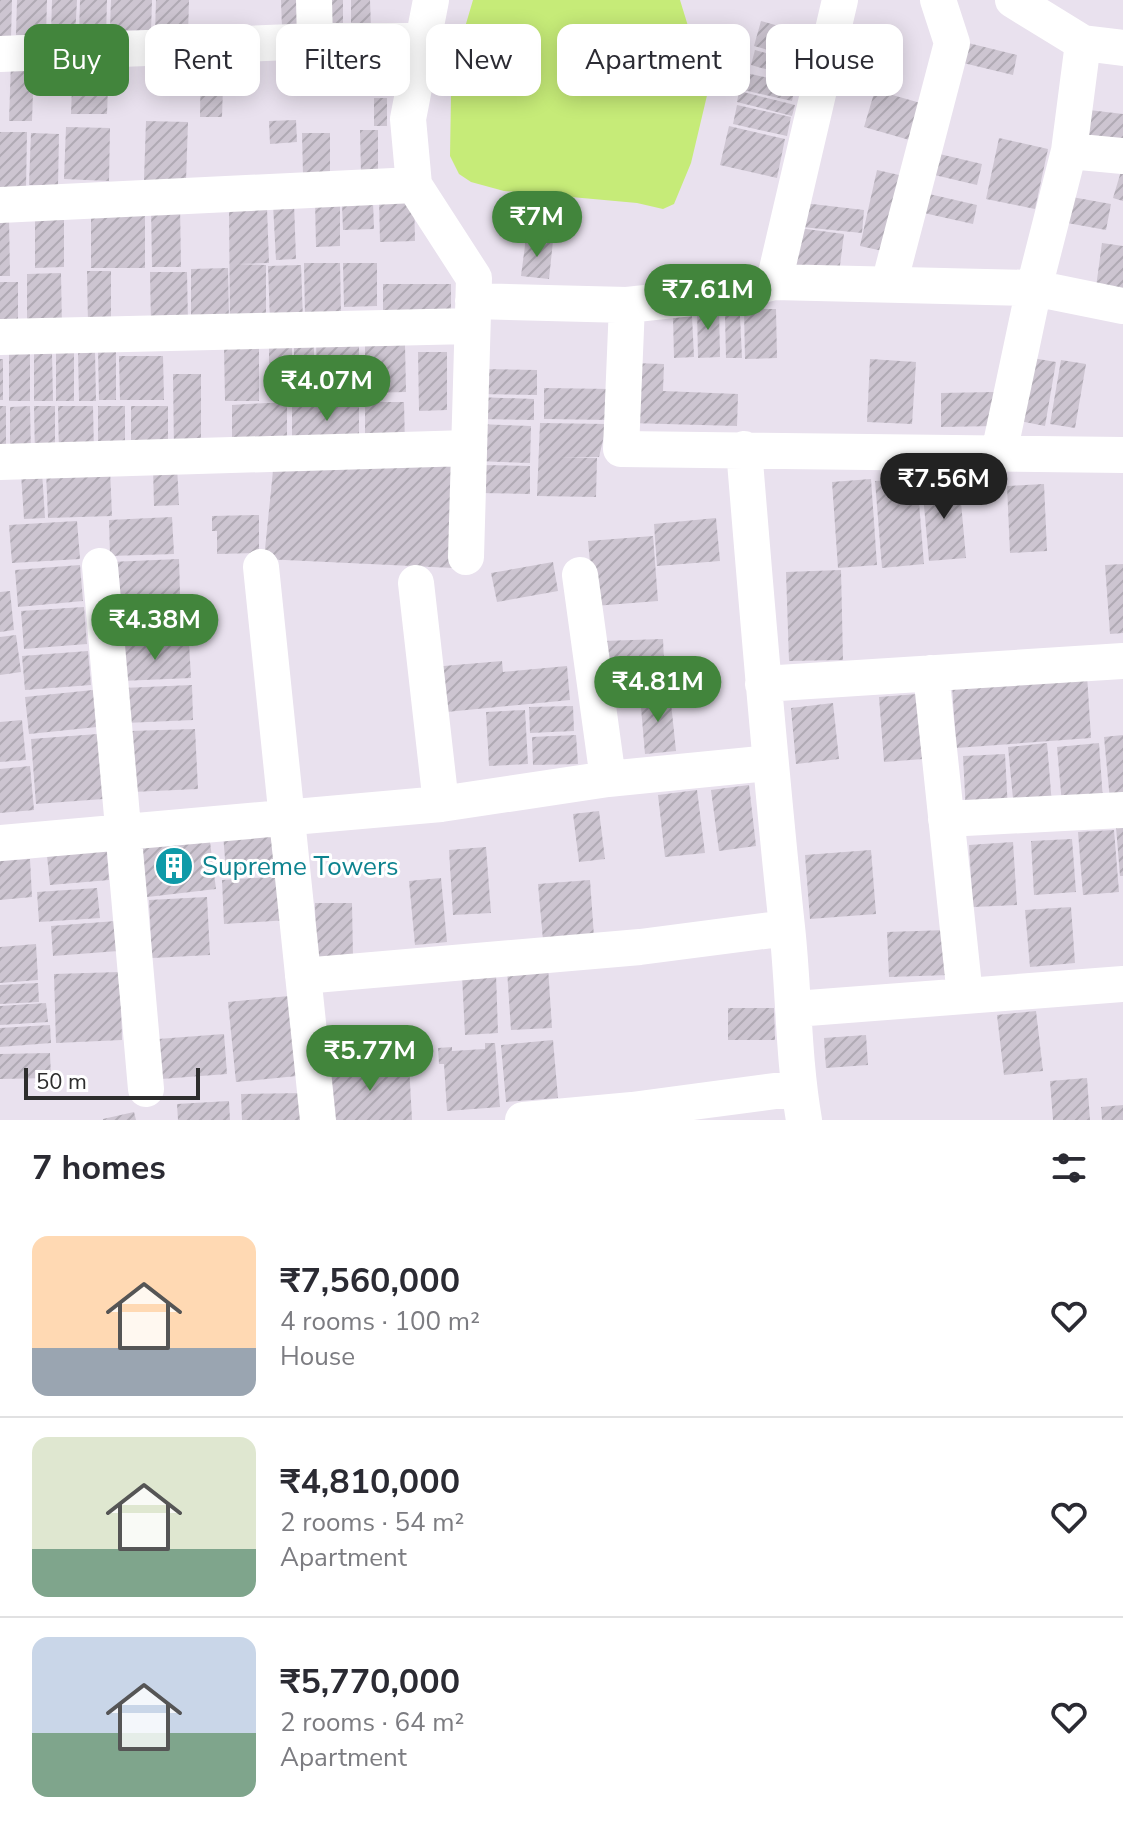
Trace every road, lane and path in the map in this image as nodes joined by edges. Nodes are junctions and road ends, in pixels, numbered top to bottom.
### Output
1 (314, 0) edge
2 (431, 0) edge
3 (840, 0) edge
4 (938, 0) edge
5 (1013, 0) edge
6 (315, 24) edge
7 (410, 41) edge
8 (423, 41) junction
9 (276, 43) edge
10 (1083, 43) junction
11 (1123, 48) edge
12 (0, 54) edge
13 (1069, 151) junction
14 (1123, 156) edge
15 (414, 185) junction
16 (0, 205) edge
17 (774, 282) junction
18 (889, 284) junction
19 (1034, 288) junction
20 (627, 305) junction
21 (1123, 306) edge
22 (472, 313) junction
23 (0, 337) edge
24 (468, 448) junction
25 (744, 449) junction
26 (999, 453) junction
27 (1123, 455) edge
28 (0, 462) edge
29 (466, 557) dead end
30 (100, 566) dead end
31 (261, 567) dead end
32 (580, 575) dead end
33 (416, 583) dead end
34 (1123, 661) edge
35 (931, 673) junction
36 (763, 684) junction
37 (769, 763) junction
38 (608, 779) junction
39 (441, 804) junction
40 (1123, 810) edge
41 (286, 818) junction
42 (946, 819) junction
43 (123, 832) junction
44 (0, 843) edge
45 (787, 928) junction
46 (303, 976) junction
47 (1123, 984) edge
48 (965, 996) junction
49 (795, 1009) junction
50 (146, 1089) dead end
51 (801, 1104) edge
52 (632, 1115) edge
53 (318, 1120) edge
54 (523, 1120) edge

1 - 6 street
2 - 8 street
3 - 17 street
4 - 18 street
5 - 10 street
7 - 8 street
8 - 15 street
9 - 12 street
10 - 11 street
10 - 13 street
13 - 14 street
13 - 19 street
15 - 16 street
15 - 22 street
17 - 18 street
17 - 20 street
18 - 19 street
19 - 21 street
19 - 26 street
20 - 22 street
20 - 25 street
22 - 23 street
22 - 24 street
24 - 28 street
24 - 29 street
25 - 26 street
25 - 36 street
26 - 27 street
30 - 43 street
31 - 41 street
32 - 38 street
33 - 39 street
34 - 35 street
35 - 36 street
35 - 42 street
36 - 37 street
37 - 38 street
37 - 45 street
38 - 39 street
39 - 41 street
40 - 42 street
41 - 43 street
41 - 46 street
42 - 48 street
43 - 44 street
43 - 50 street
45 - 46 street
45 - 49 street
46 - 53 street
47 - 48 street
48 - 49 street
49 - 51 street
51 - 52 street
52 - 54 street

